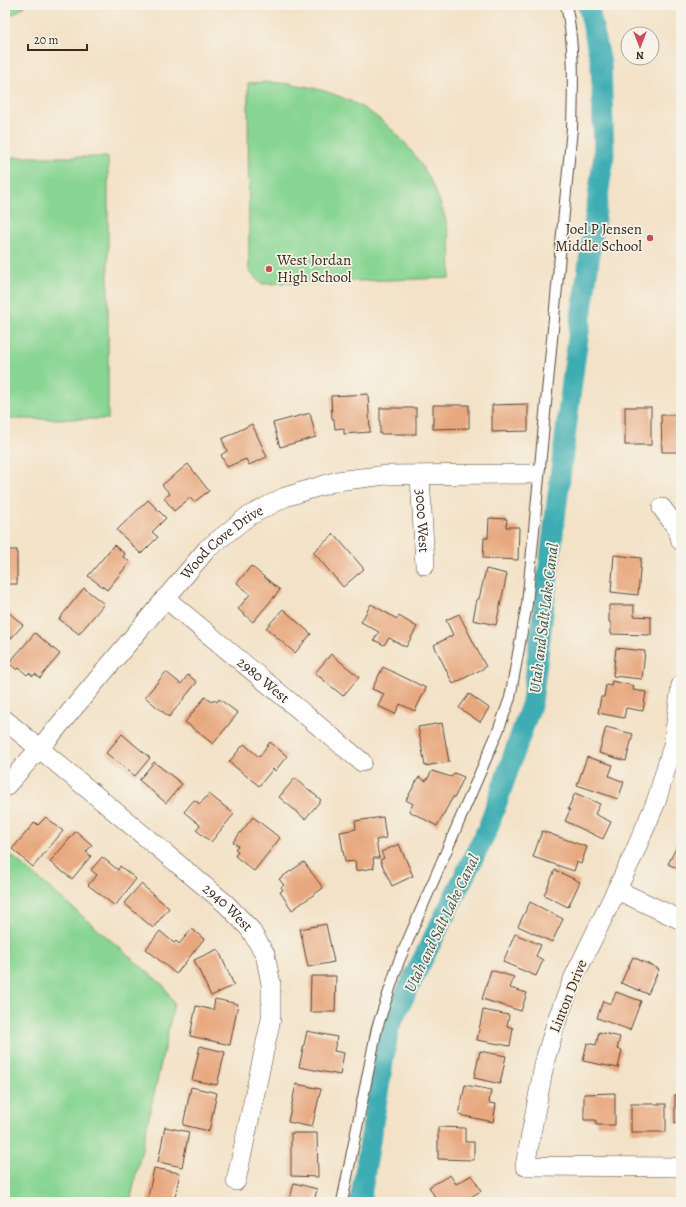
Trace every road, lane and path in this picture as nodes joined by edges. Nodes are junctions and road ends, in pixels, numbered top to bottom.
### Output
1 (566, 5) edge
2 (533, 474) dead end
3 (420, 476) junction
4 (662, 508) dead end
5 (681, 541) edge
6 (425, 565) dead end
7 (165, 598) junction
8 (681, 685) edge
9 (5, 720) edge
10 (40, 748) junction
11 (362, 762) dead end
12 (5, 787) edge
13 (617, 890) junction
14 (681, 920) edge
15 (681, 1166) edge
16 (236, 1181) dead end
17 (342, 1202) edge

1 - 17 lane
2 - 3 street, Wood Cove Drive
3 - 6 street, 3000 West
3 - 7 street, Wood Cove Drive
4 - 5 street
7 - 10 street, Wood Cove Drive
7 - 11 street, 2980 West
8 - 13 street, Linton Drive
9 - 10 street, 2940 West
10 - 12 street, Wood Cove Drive
10 - 16 street, 2940 West
13 - 14 street
13 - 15 street, Linton Drive

